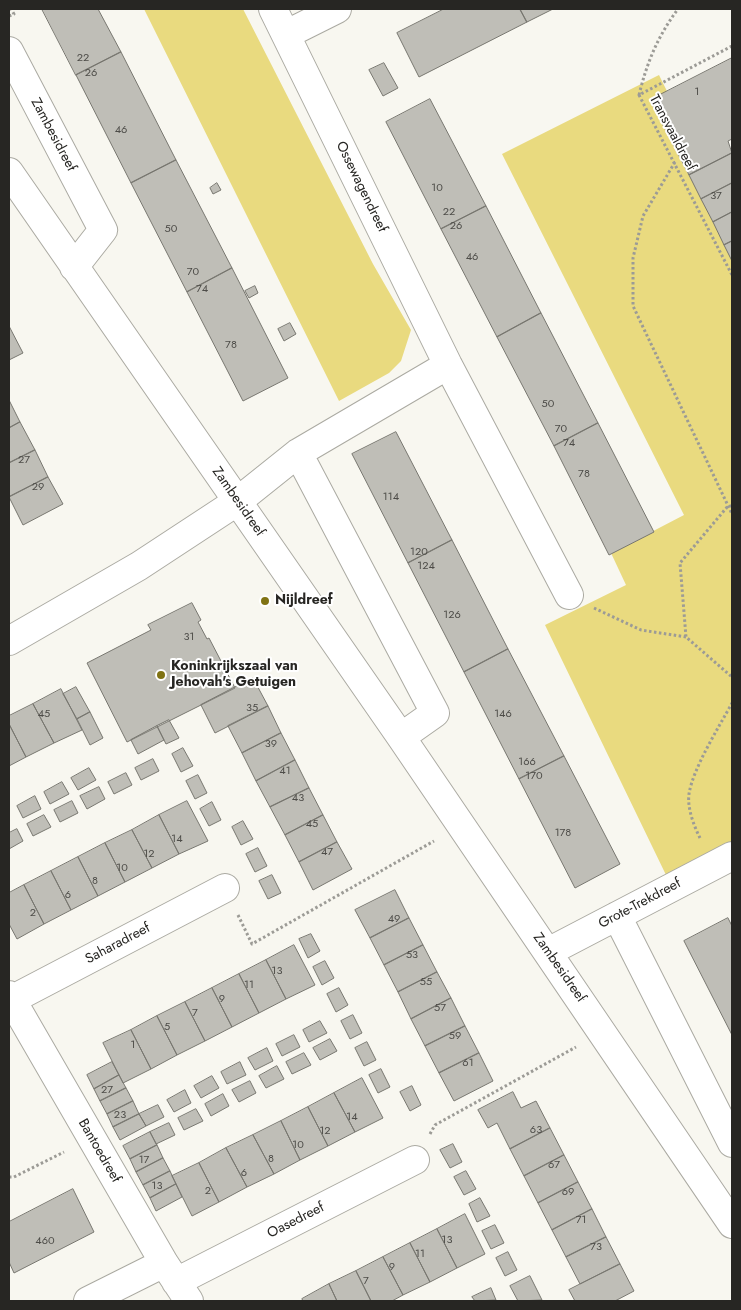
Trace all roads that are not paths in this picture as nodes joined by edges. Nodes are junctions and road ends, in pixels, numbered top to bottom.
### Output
1 (273, 9) edge
2 (337, 9) edge
3 (287, 34) junction
4 (9, 51) edge
5 (9, 172) edge
6 (74, 267) junction
7 (448, 365) junction
8 (298, 453) junction
9 (238, 501) junction
10 (569, 595) road end
11 (9, 641) edge
12 (401, 737) junction
13 (723, 861) edge
14 (224, 888) road end
15 (617, 916) junction
16 (548, 952) junction
17 (10, 998) edge
18 (732, 1143) edge
19 (415, 1160) road end
20 (724, 1194) edge
21 (732, 1224) edge
22 (176, 1282) edge
23 (88, 1301) edge

1 - 3 street, Ossewagendreef
2 - 3 street
3 - 7 street, Ossewagendreef
4 - 6 street, Zambesidreef
5 - 6 street, Zambesidreef
6 - 9 street, Zambesidreef
7 - 8 street
7 - 10 street, Ossewagendreef
8 - 9 street
8 - 12 street
9 - 11 street
9 - 12 street, Zambesidreef
12 - 16 street, Zambesidreef
13 - 15 street, Grote-Trekdreef
14 - 17 street, Saharadreef
15 - 16 street, Grote-Trekdreef
15 - 18 street
16 - 20 street, Zambesidreef
17 - 22 street, Bantoedreef
19 - 22 street, Oasedreef
20 - 21 street, Zambesidreef
22 - 23 street, Oasedreef

